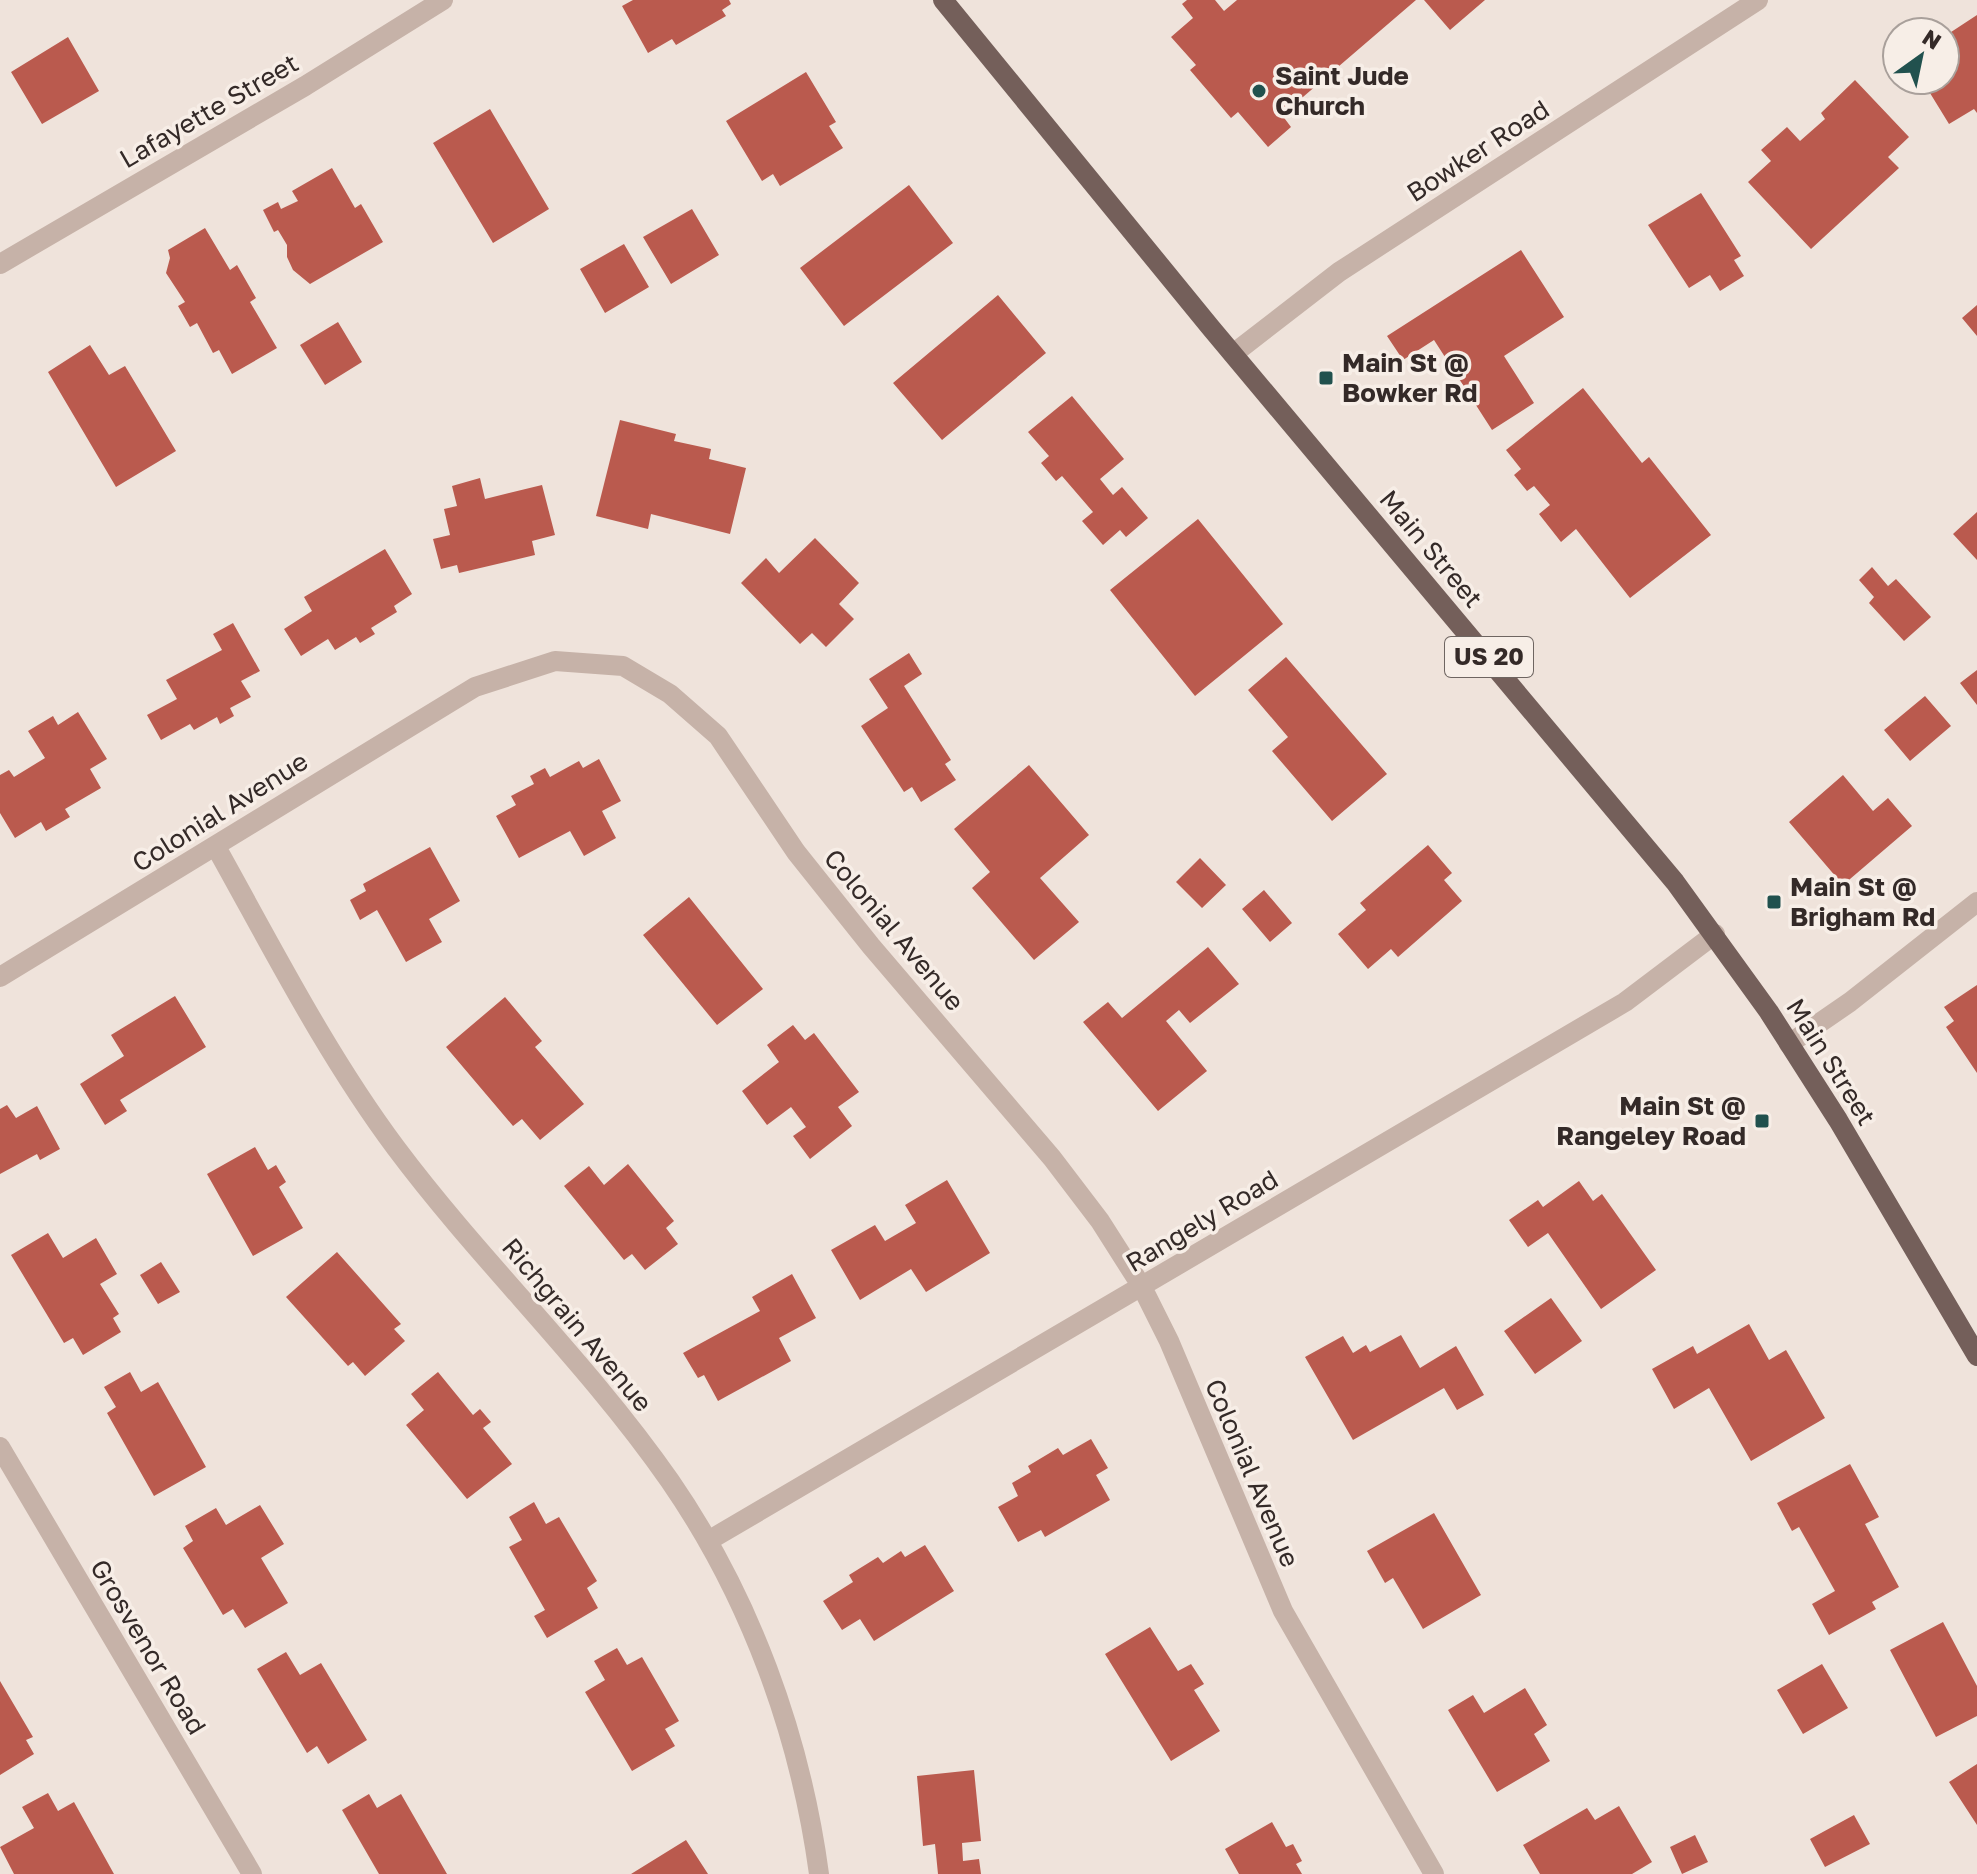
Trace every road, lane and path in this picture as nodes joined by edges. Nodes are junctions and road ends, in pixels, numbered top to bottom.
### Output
1 (443, 0) edge
2 (943, 0) edge
3 (1758, 0) edge
4 (0, 264) edge
5 (1233, 354) junction
6 (216, 847) junction
7 (1977, 902) edge
8 (1715, 934) junction
9 (0, 977) edge
10 (1789, 1044) junction
11 (1142, 1287) junction
12 (1977, 1356) edge
13 (0, 1447) edge
14 (708, 1541) junction
15 (252, 1874) edge
16 (819, 1874) edge
17 (1434, 1874) edge

1 - 4 street, Lafayette Street
2 - 5 main road, Main Street / US 20
3 - 5 street, Bowker Road
5 - 8 main road, Main Street / US 20
6 - 9 street, Colonial Avenue
6 - 11 street, Colonial Avenue
6 - 14 street, Richgrain Avenue
7 - 10 street
8 - 10 main road, Main Street / US 20
8 - 11 street, Rangely Road
10 - 12 main road, Main Street / US 20
11 - 14 street, Rangely Road
11 - 17 street, Colonial Avenue
13 - 15 street, Grosvenor Road
14 - 16 street, Richgrain Avenue

